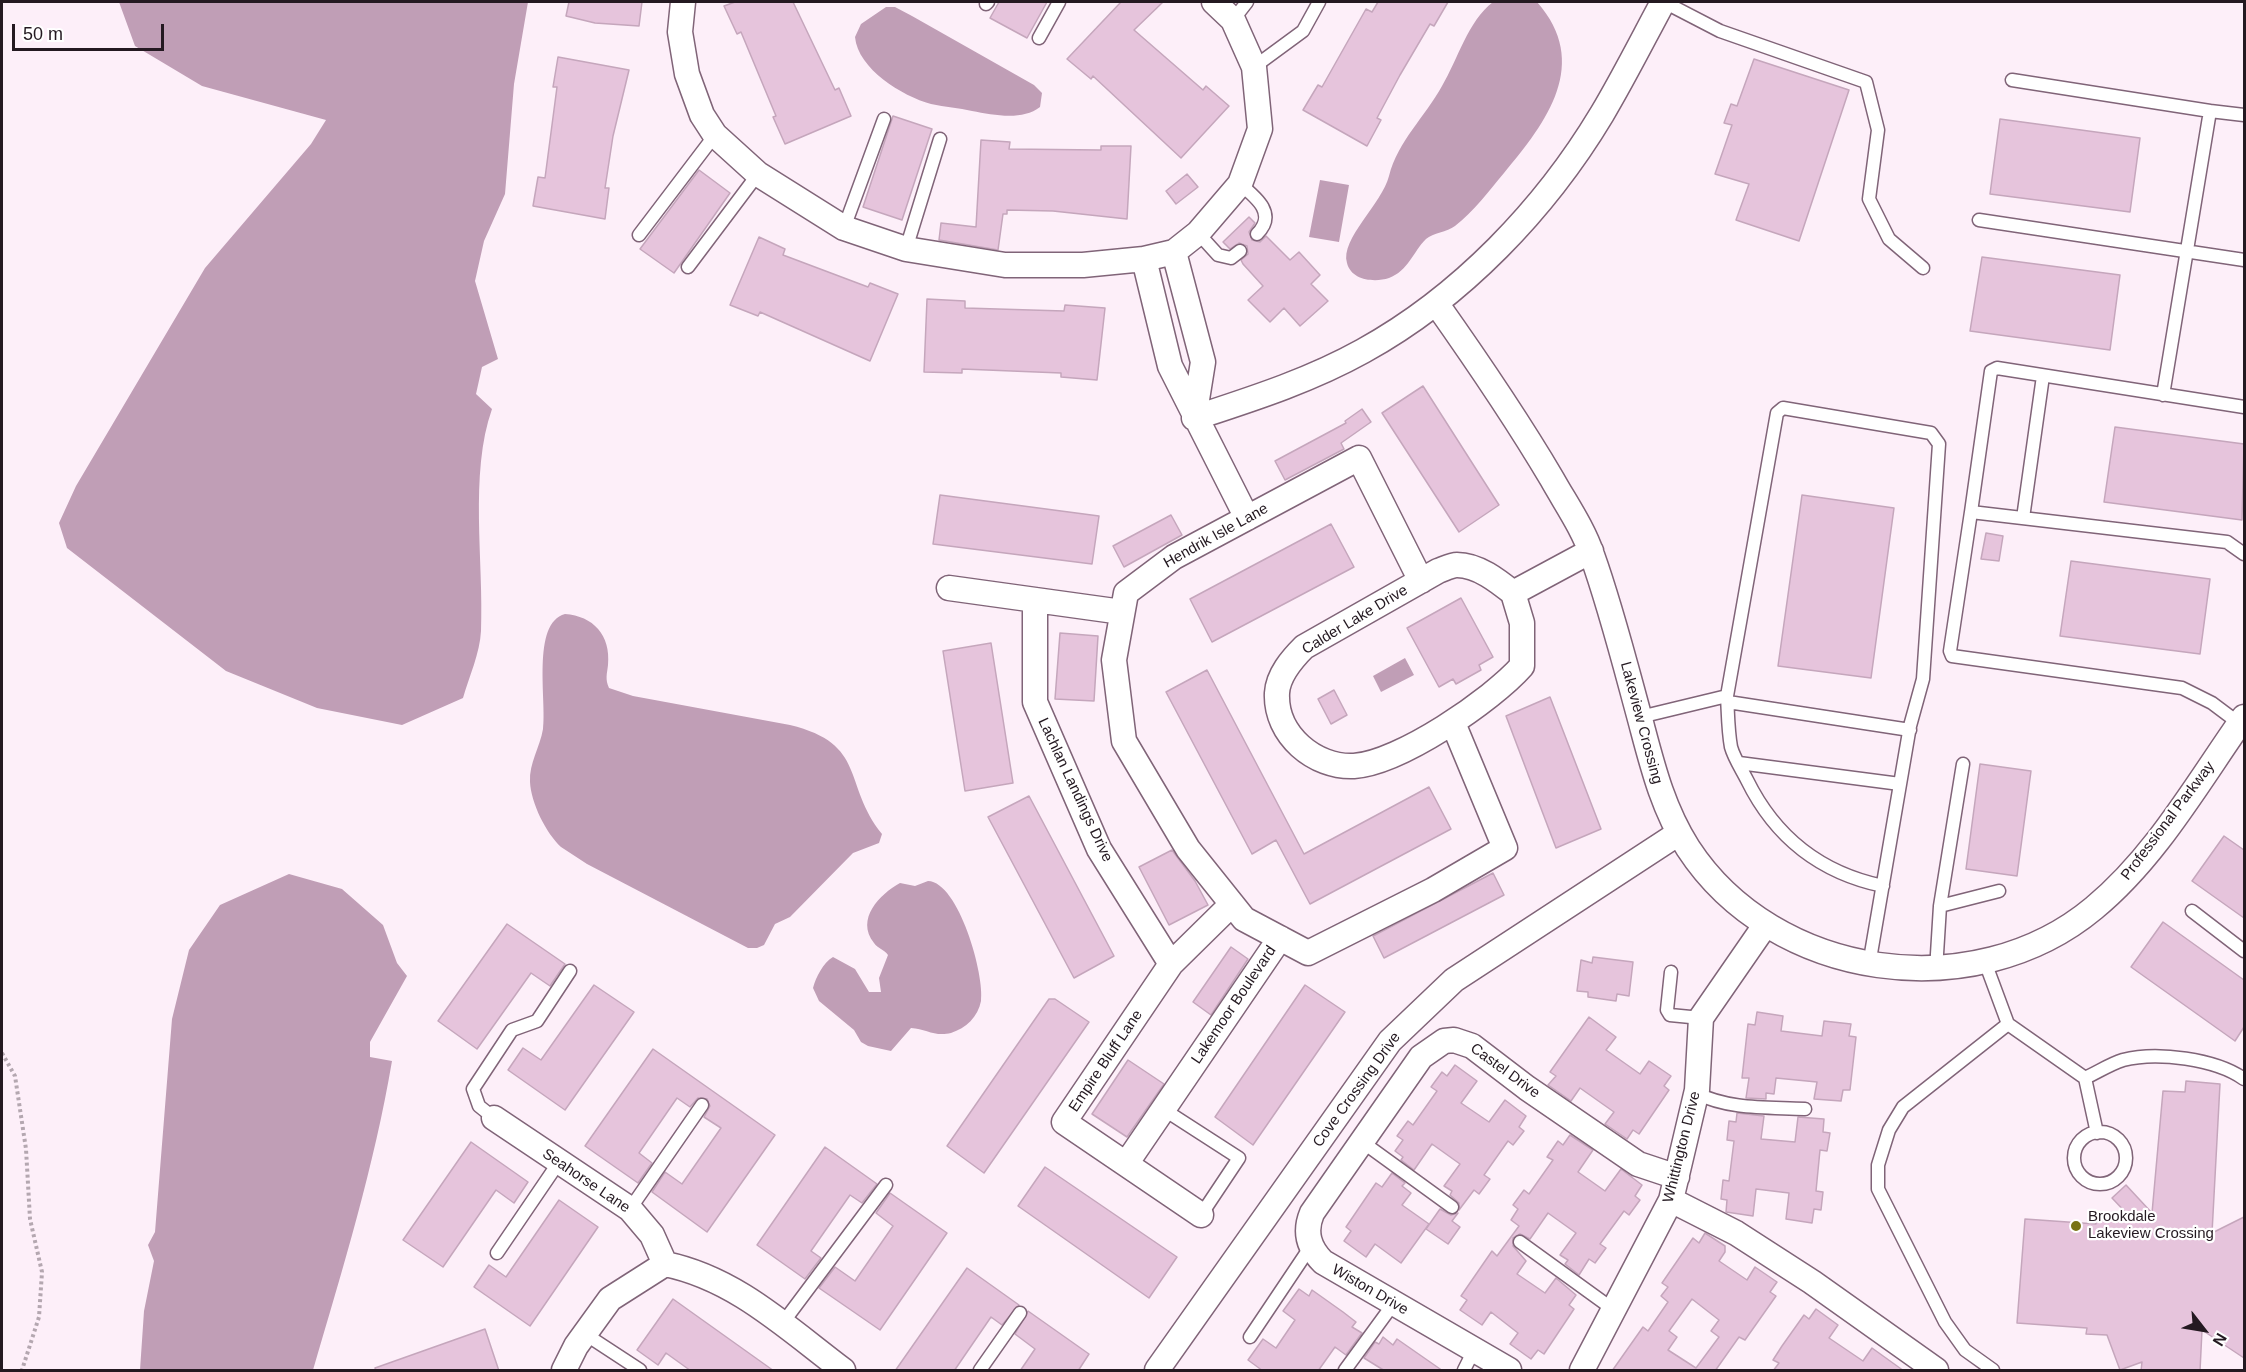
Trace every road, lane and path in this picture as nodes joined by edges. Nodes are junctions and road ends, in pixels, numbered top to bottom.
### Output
1 (683, 2) edge
2 (1059, 2) edge
3 (1214, 2) edge
4 (1319, 2) edge
5 (1663, 2) edge
6 (1240, 11) edge
7 (1039, 38) dead end
8 (1254, 67) junction
9 (2012, 80) dead end
10 (2211, 111) junction
11 (2244, 116) edge
12 (884, 119) dead end
13 (715, 135) junction
14 (940, 139) dead end
15 (758, 174) junction
16 (1240, 184) junction
17 (1979, 220) dead end
18 (844, 228) junction
19 (1198, 233) junction
20 (1257, 234) dead end
21 (639, 235) dead end
22 (906, 249) junction
23 (1240, 251) dead end
24 (2189, 251) junction
25 (1174, 252) junction
26 (1144, 260) junction
27 (2244, 260) edge
28 (688, 267) dead end
29 (1923, 268) dead end
30 (1436, 303) junction
31 (2043, 376) junction
32 (2163, 395) junction
33 (2244, 408) edge
34 (1194, 418) junction
35 (1971, 512) junction
36 (1248, 518) junction
37 (2023, 518) junction
38 (1591, 551) junction
39 (2244, 554) edge
40 (1421, 581) junction
41 (949, 588) dead end
42 (1513, 593) junction
43 (1035, 600) junction
44 (1122, 612) junction
45 (1727, 699) junction
46 (1640, 717) junction
47 (1453, 723) junction
48 (2243, 723) edge
49 (1910, 730) junction
50 (1739, 763) junction
51 (1963, 764) dead end
52 (1900, 784) junction
53 (1680, 833) junction
54 (1883, 886) junction
55 (1998, 891) dead end
56 (1232, 904) junction
57 (1940, 906) junction
58 (2192, 911) dead end
59 (1766, 924) junction
60 (1280, 938) junction
61 (2244, 951) edge
62 (1985, 962) junction
63 (1171, 964) junction
64 (1869, 965) junction
65 (1936, 970) junction
66 (570, 971) dead end
67 (1671, 972) dead end
68 (1701, 1018) junction
69 (2008, 1023) junction
70 (2, 1053) edge
71 (2085, 1078) junction
72 (2244, 1079) edge
73 (1696, 1094) junction
74 (702, 1106) dead end
75 (1163, 1109) junction
76 (1805, 1109) dead end
77 (494, 1118) joint
78 (2097, 1132) junction
79 (1360, 1141) junction
80 (559, 1162) junction
81 (1126, 1164) junction
82 (1677, 1177) junction
83 (886, 1185) dead end
84 (1671, 1200) junction
85 (1452, 1207) dead end
86 (630, 1209) junction
87 (1201, 1215) joint
88 (1520, 1242) dead end
89 (1311, 1246) junction
90 (497, 1253) dead end
91 (664, 1264) junction
92 (1394, 1304) junction
93 (1614, 1310) junction
94 (1020, 1313) dead end
95 (782, 1324) junction
96 (585, 1334) junction
97 (1250, 1336) dead end
98 (1469, 1360) edge
99 (1934, 1370) edge
100 (22, 1371) edge
101 (564, 1371) edge
102 (640, 1371) edge
103 (843, 1371) edge
104 (980, 1371) edge
105 (1157, 1371) edge
106 (1345, 1371) edge
107 (1509, 1371) edge
108 (1582, 1371) edge
109 (1993, 1371) edge

1 - 13 street
2 - 7 lane
3 - 6 street
4 - 8 lane
5 - 29 lane
5 - 30 street
6 - 8 street
8 - 16 street
9 - 10 lane
10 - 11 lane
10 - 24 lane
12 - 18 lane
13 - 15 street
13 - 21 lane
14 - 22 lane
15 - 18 street
15 - 28 lane
16 - 19 street
16 - 20 lane
17 - 24 lane
18 - 22 street
19 - 23 lane
19 - 25 street
22 - 26 street
24 - 27 lane
24 - 32 lane
25 - 26 street
25 - 34 street
26 - 34 street
30 - 34 street
30 - 38 street, Lakeview Crossing
31 - 32 lane
31 - 35 lane
31 - 37 lane
32 - 33 lane
34 - 36 street
35 - 37 lane
35 - 48 lane
36 - 40 street, Hendrik Isle Lane
36 - 44 street, Hendrik Isle Lane
37 - 39 lane
38 - 42 street
38 - 46 street, Lakeview Crossing
40 - 42 street, Calder Lake Drive
40 - 47 street, Calder Lake Drive
41 - 43 street
42 - 47 street, Calder Lake Drive
43 - 44 street
43 - 63 street, Lachlan Landings Drive
44 - 56 street, Hendrik Isle Lane
45 - 46 lane
45 - 49 lane
45 - 49 lane
45 - 50 lane
46 - 53 street, Lakeview Crossing
47 - 60 street, Lakemoor Boulevard
48 - 62 street, Professional Parkway
49 - 52 lane
50 - 52 lane
50 - 54 lane
51 - 57 lane
52 - 54 lane
53 - 59 street, Lakeview Crossing
53 - 105 street, Cove Crossing Drive
54 - 64 lane
55 - 57 lane
56 - 60 street, Hendrik Isle Lane
56 - 63 street, Empire Bluff Lane
57 - 65 lane
58 - 61 lane
59 - 64 street, Lakeview Crossing
59 - 68 street
60 - 75 street, Lakemoor Boulevard
62 - 65 street, Lakeview Crossing
62 - 69 lane
63 - 81 street, Empire Bluff Lane
64 - 65 street, Lakeview Crossing
66 - 77 lane
67 - 68 lane
68 - 73 street, Whittington Drive
69 - 71 lane
69 - 109 lane
70 - 100 path
71 - 72 lane
71 - 78 lane
73 - 76 lane
73 - 82 street, Whittington Drive
74 - 86 lane
75 - 81 street, Lakemoor Boulevard
75 - 87 lane
77 - 80 street, Seahorse Lane
78 - 78 lane
79 - 82 street, Castel Drive
79 - 85 lane
79 - 89 street
80 - 86 street, Seahorse Lane
80 - 90 lane
81 - 87 street, Empire Bluff Lane
82 - 84 street, Whittington Drive
83 - 95 lane
84 - 93 street, Whittington Drive
84 - 99 street
86 - 91 street, Seahorse Lane
88 - 93 lane
89 - 92 street, Wiston Drive
89 - 97 lane
91 - 95 street
91 - 96 street
92 - 98 street, Wiston Drive
92 - 106 lane
93 - 108 street, Whittington Drive
94 - 104 lane
95 - 103 street
96 - 101 street
96 - 102 lane
98 - 107 street, Wiston Drive

